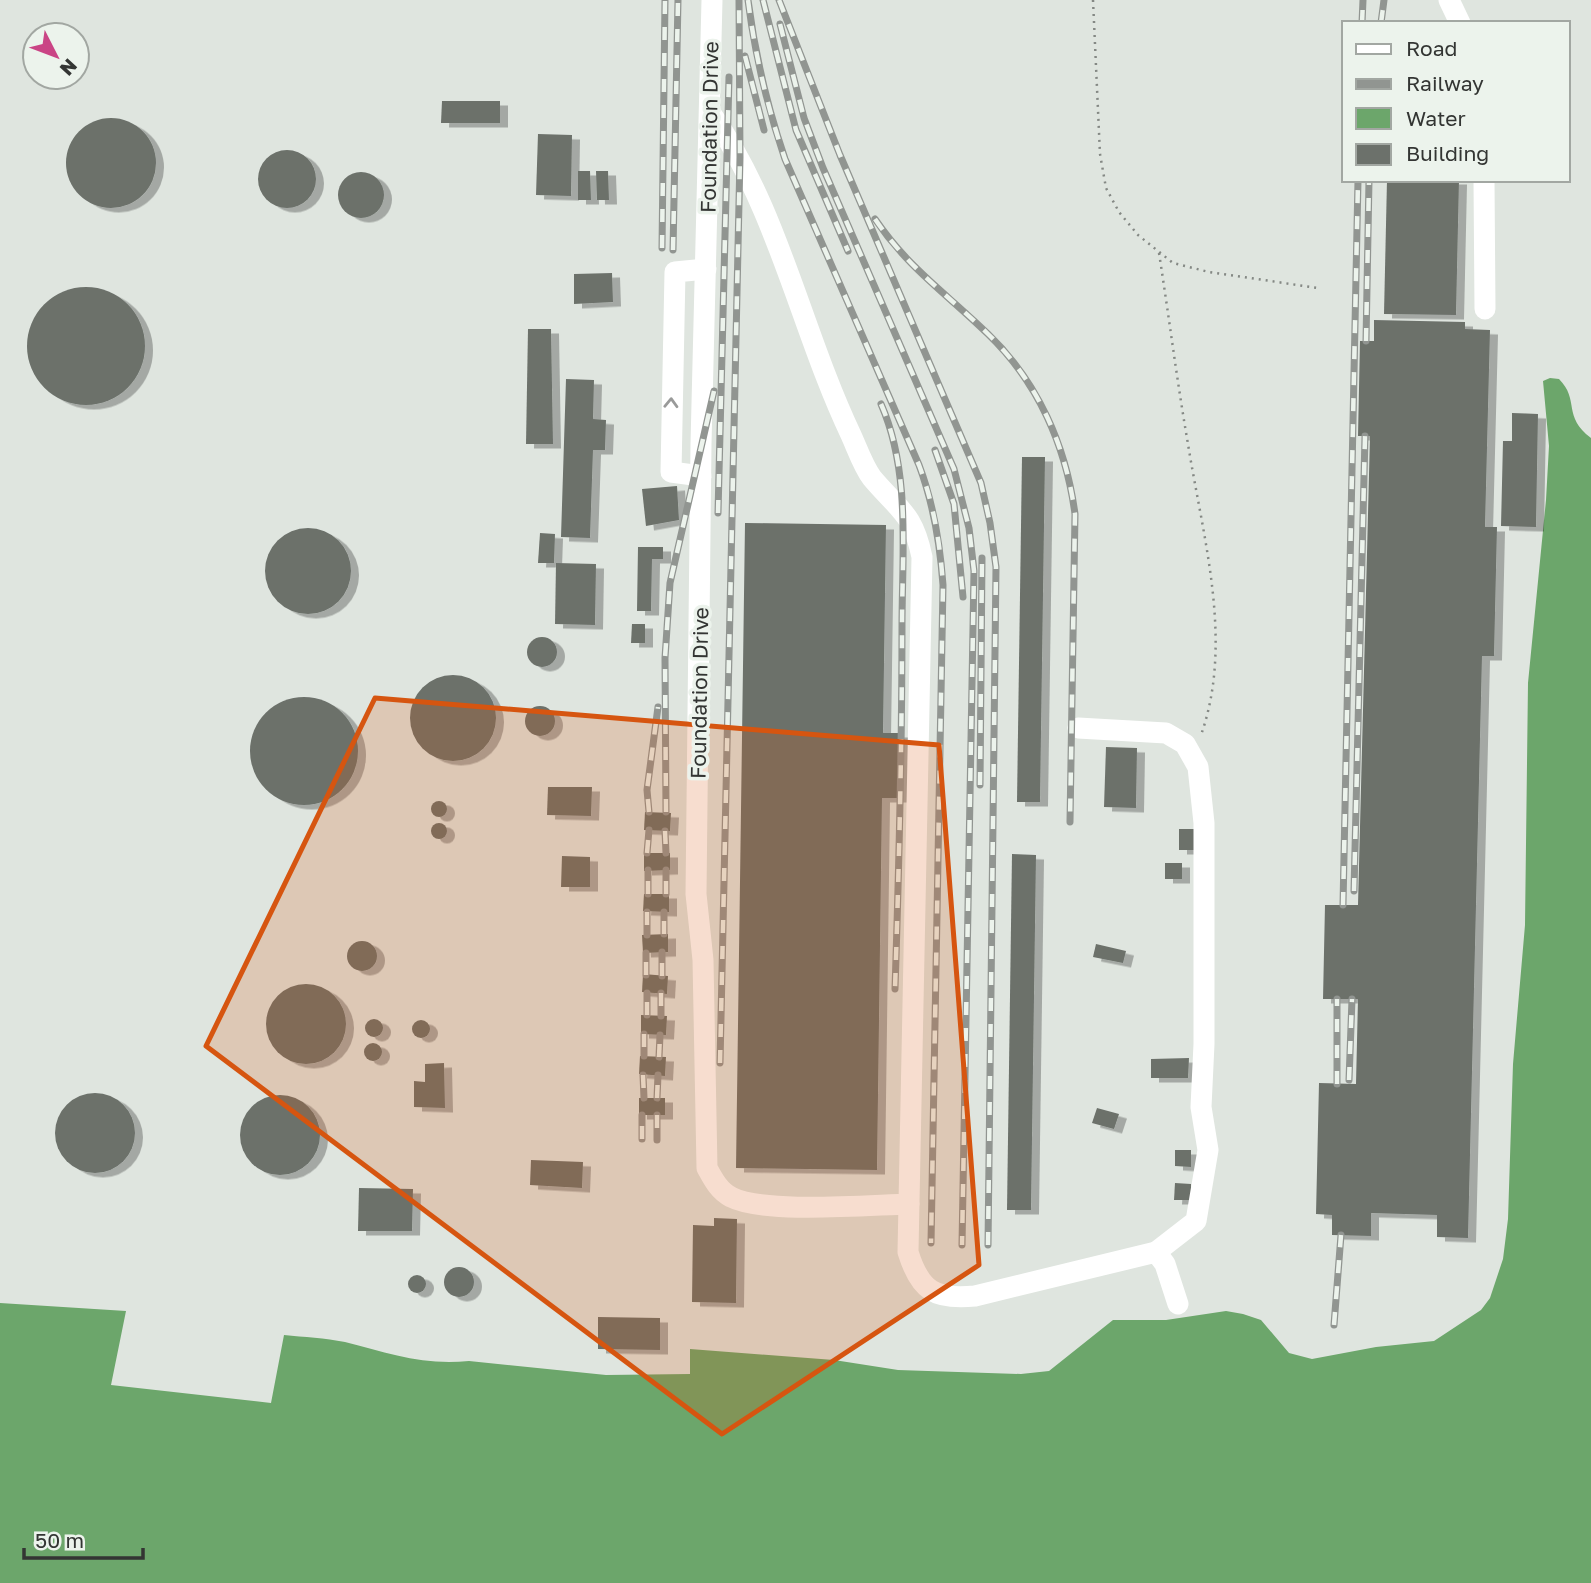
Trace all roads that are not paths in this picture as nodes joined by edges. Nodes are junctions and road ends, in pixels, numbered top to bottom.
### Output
1 (712, 0) edge
2 (1449, 0) edge
3 (1459, 21) edge
4 (710, 112) junction
5 (1484, 182) edge
6 (706, 269) junction
7 (1485, 309) dead end
8 (701, 476) junction
9 (1078, 728) dead end
10 (909, 1205) junction
11 (1156, 1252) junction
12 (1178, 1304) dead end

1 - 4 street, Foundation Drive
2 - 3 street
4 - 6 street, Foundation Drive
4 - 10 street
5 - 7 street
6 - 8 street, Foundation Drive
8 -> 6 street
8 - 10 street, Foundation Drive
9 - 11 street
10 - 11 street
11 - 12 street

